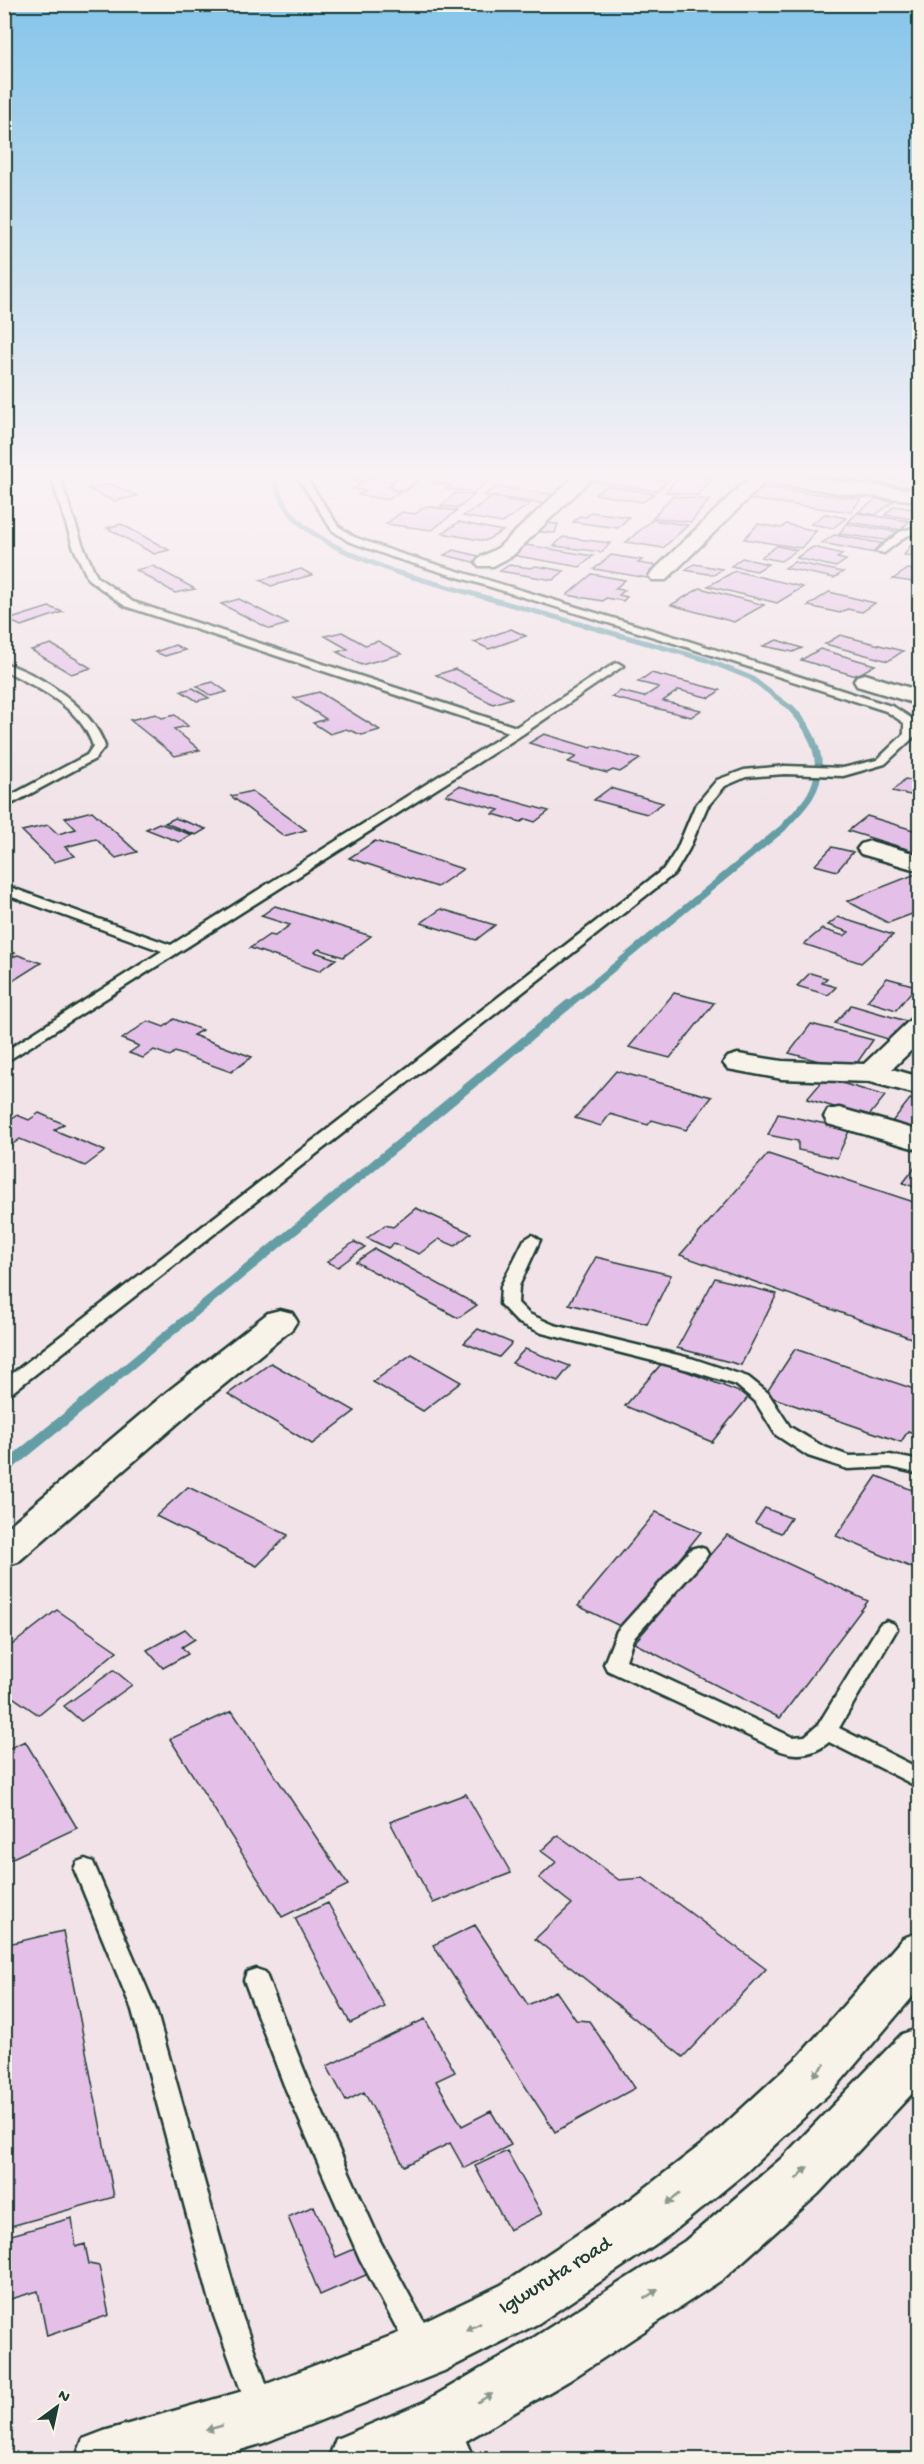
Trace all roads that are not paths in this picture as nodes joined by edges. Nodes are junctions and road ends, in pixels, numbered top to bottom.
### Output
1 (111, 591) edge
2 (513, 591) edge
3 (4, 666) edge
4 (618, 666) dead end
5 (865, 681) dead end
6 (920, 698) edge
7 (519, 732) junction
8 (4, 804) edge
9 (870, 849) dead end
10 (920, 863) edge
11 (4, 889) edge
12 (171, 950) junction
13 (920, 1026) edge
14 (4, 1059) edge
15 (738, 1063) dead end
16 (871, 1073) junction
17 (920, 1086) edge
18 (839, 1117) dead end
19 (920, 1142) edge
20 (532, 1240) dead end
21 (280, 1321) dead end
22 (4, 1390) edge
23 (920, 1468) edge
24 (4, 1552) edge
25 (698, 1554) dead end
26 (887, 1629) dead end
27 (826, 1731) junction
28 (920, 1779) edge
29 (85, 1869) dead end
30 (917, 1963) edge
31 (256, 1980) dead end
32 (917, 2056) edge
33 (424, 2351) junction
34 (264, 2414) junction
35 (452, 2441) edge
36 (104, 2460) edge
37 (357, 2460) edge

1 - 7 lane
2 - 22 lane
3 - 8 lane
4 - 7 lane
5 - 6 street
7 - 12 lane
9 - 10 street
11 - 12 lane
12 - 14 lane
13 - 16 street
15 - 16 street
16 - 17 street
18 - 19 street
20 - 23 lane
21 - 24 street
25 - 27 lane
26 - 27 lane
27 - 28 lane
29 - 34 lane
30 -> 33 street, Igwuruta road
31 - 33 lane
35 -> 32 street
33 - 34 street, Igwuruta road
34 -> 36 street, Igwuruta road
35 - 37 street

